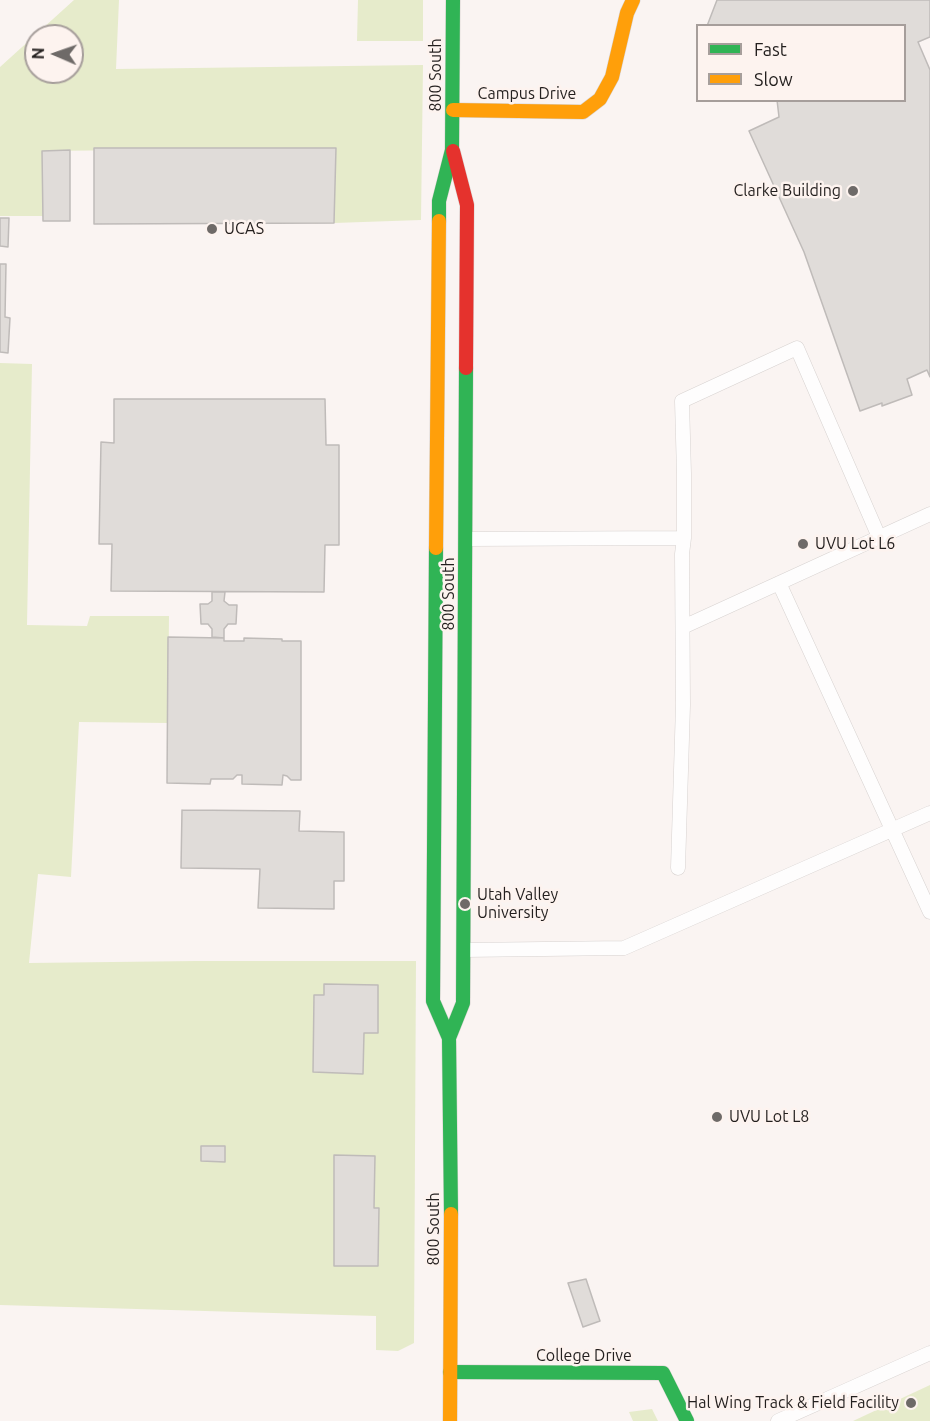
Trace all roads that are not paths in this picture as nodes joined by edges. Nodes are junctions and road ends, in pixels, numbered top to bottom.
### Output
1 (453, 0) edge
2 (633, 0) edge
3 (453, 110) junction
4 (452, 150) junction
5 (452, 442) junction
6 (930, 514) edge
7 (879, 537) junction
8 (684, 538) junction
9 (466, 539) junction
10 (778, 583) junction
11 (683, 627) junction
12 (930, 813) edge
13 (893, 830) junction
14 (435, 861) junction
15 (678, 868) dead end
16 (448, 874) dead end
17 (930, 912) edge
18 (449, 932) dead end
19 (464, 950) junction
20 (449, 1038) junction
21 (930, 1353) edge
22 (450, 1372) junction
23 (450, 1421) edge
24 (687, 1421) edge
25 (778, 1421) edge

1 - 3 street, 800 South
2 - 3 street, Campus Drive
3 - 4 street, 800 South
4 - 5 street, 800 South
4 - 5 street, 800 South
5 - 9 street, 800 South
5 - 14 street, 800 South
6 - 7 lane
7 - 8 lane
7 - 10 lane
8 - 9 lane
8 - 11 lane
9 - 19 street, 800 South
10 - 11 lane
10 - 13 lane
11 - 15 lane
12 - 13 lane
13 - 17 lane
13 - 19 lane
14 - 16 street
14 - 20 street, 800 South
18 - 19 street
19 - 20 street, 800 South
20 - 22 street, 800 South
21 - 25 lane
22 - 23 street, 800 South
22 - 24 street, College Drive

